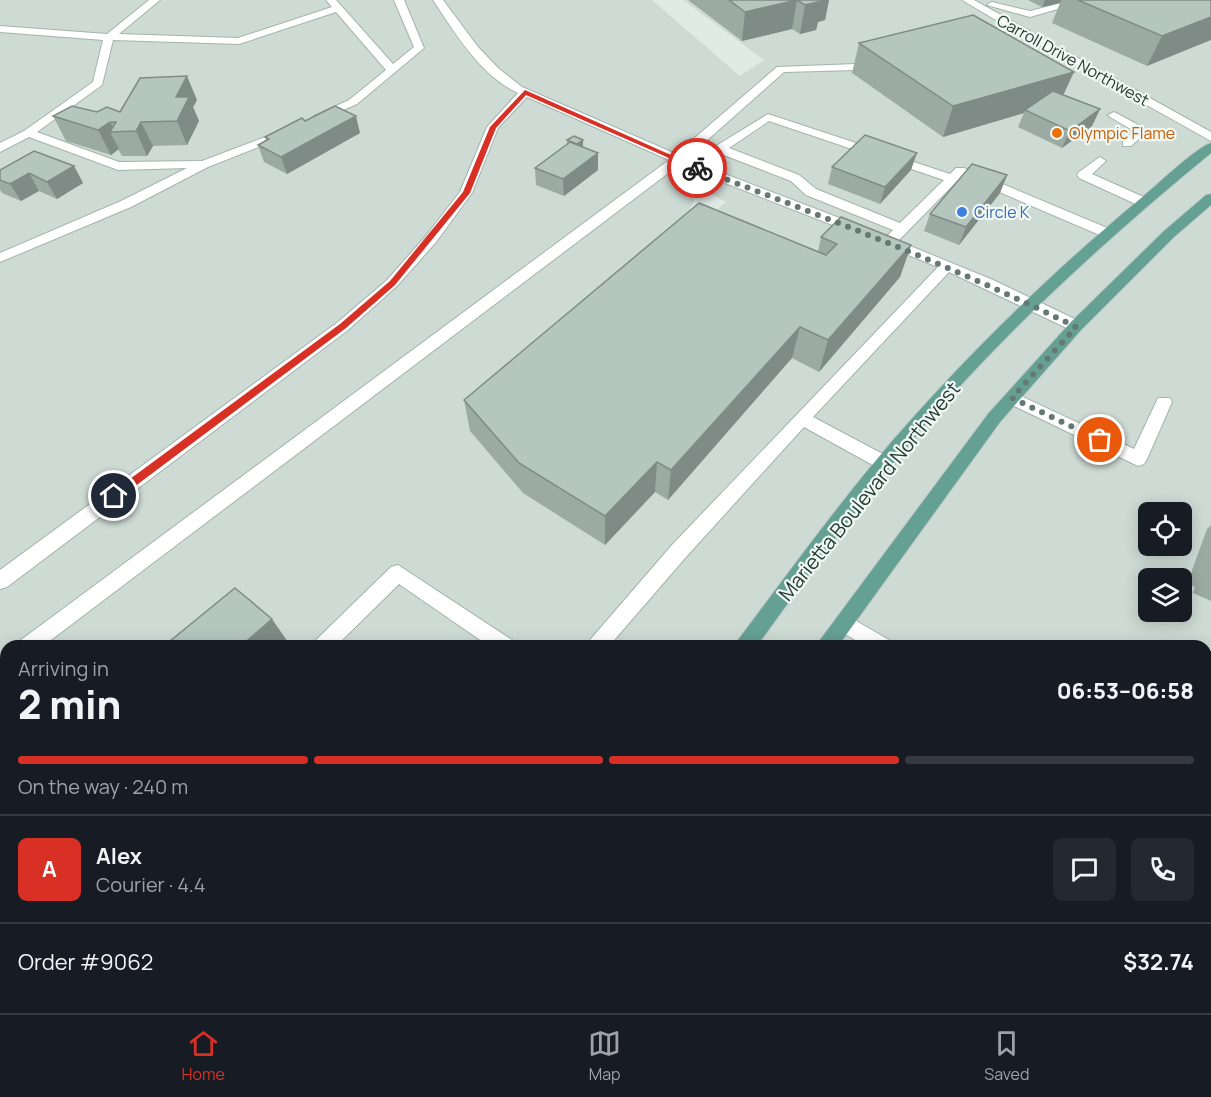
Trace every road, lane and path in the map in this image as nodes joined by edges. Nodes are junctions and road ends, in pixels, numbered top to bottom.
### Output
1 (154, 0) edge
2 (399, 0) edge
3 (438, 0) edge
4 (967, 0) edge
5 (1011, 0) edge
6 (1084, 0) edge
7 (334, 4) edge
8 (986, 7) junction
9 (1013, 27) junction
10 (0, 29) edge
11 (109, 37) junction
12 (969, 38) edge
13 (1086, 50) dead end
14 (1064, 55) junction
15 (890, 58) edge
16 (1052, 58) edge
17 (393, 71) junction
18 (525, 92) junction
19 (1134, 105) junction
20 (310, 122) edge
21 (289, 132) edge
22 (28, 133) junction
23 (1211, 137) edge
24 (1127, 143) dead end
25 (1211, 147) edge
26 (0, 148) edge
27 (677, 160) junction
28 (1100, 161) dead end
29 (204, 164) junction
30 (952, 179) junction
31 (1211, 198) edge
32 (1143, 202) junction
33 (902, 229) junction
34 (1107, 233) junction
35 (878, 238) junction
36 (0, 258) edge
37 (947, 266) junction
38 (1030, 304) junction
39 (1076, 327) junction
40 (1012, 398) junction
41 (1164, 402) dead end
42 (802, 418) junction
43 (886, 464) junction
44 (0, 581) edge
45 (844, 623) junction
46 (36, 640) edge
47 (329, 640) edge
48 (496, 640) edge
49 (602, 640) edge
50 (750, 640) edge
51 (831, 640) edge
52 (872, 640) edge

1 - 11 street
2 - 17 street
3 - 18 street
4 - 8 street, Carroll Drive Northwest
5 - 8 street
6 - 8 street
7 - 11 street
7 - 17 street
8 - 9 street, Carroll Drive Northwest
9 - 12 street
9 - 14 street, Carroll Drive Northwest
10 - 11 street
11 - 22 street
13 - 14 street
14 - 16 street
14 - 19 street, Carroll Drive Northwest
15 - 27 street
17 - 20 street
18 - 27 street
18 - 44 street
19 - 23 street, Carroll Drive Northwest
19 - 24 street
21 - 29 street
22 - 26 street
22 - 29 street
25 - 32 main road, Marietta Boulevard Northwest
27 - 35 street
27 - 46 street
28 - 32 street
29 - 36 street
30 - 33 street
30 - 33 street
30 - 34 street
31 - 39 main road
32 - 34 main road, Marietta Boulevard Northwest
33 - 35 street
34 - 38 main road, Marietta Boulevard Northwest
35 - 37 street
37 - 38 street
37 - 42 street
38 - 39 street
38 - 43 main road, Marietta Boulevard Northwest
39 - 40 main road
40 - 41 street
40 - 45 main road
42 - 43 street
42 - 49 street
43 - 50 main road, Marietta Boulevard Northwest
45 - 51 main road
45 - 52 street
47 - 48 street

